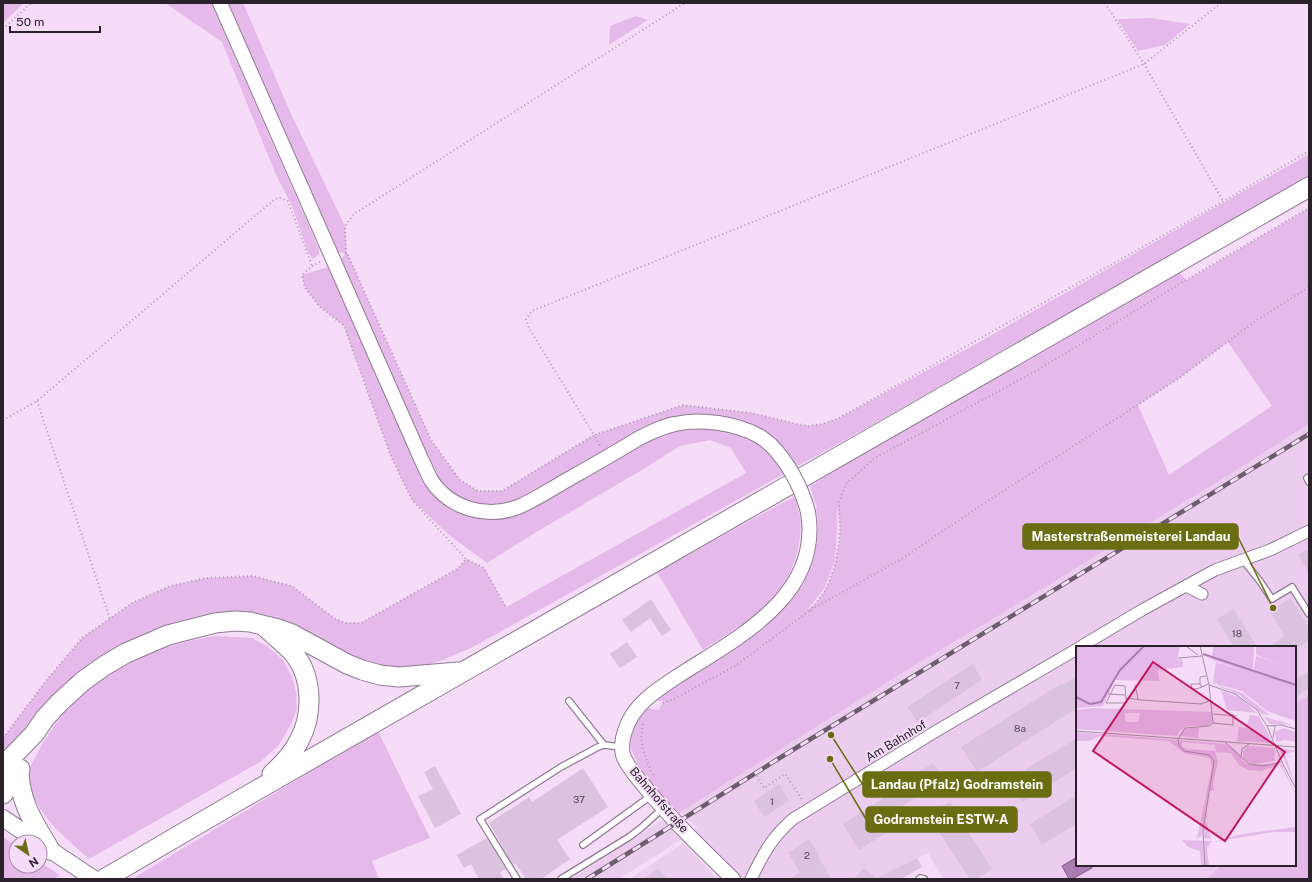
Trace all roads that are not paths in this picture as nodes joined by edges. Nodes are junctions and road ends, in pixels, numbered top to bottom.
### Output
1 (220, 3) edge
2 (1309, 186) edge
3 (1309, 477) edge
4 (1309, 482) edge
5 (1309, 531) edge
6 (1243, 560) junction
7 (1186, 586) junction
8 (1202, 594) dead end
9 (1309, 614) edge
10 (262, 625) junction
11 (1082, 646) edge
12 (1076, 650) edge
13 (464, 671) junction
14 (569, 702) dead end
15 (604, 745) junction
16 (621, 747) junction
17 (11, 768) edge
18 (256, 791) junction
19 (3, 794) edge
20 (652, 795) junction
21 (664, 808) junction
22 (3, 818) edge
23 (26, 834) edge
24 (40, 834) edge
25 (583, 845) dead end
26 (48, 849) edge
27 (94, 879) edge
28 (104, 879) edge
29 (517, 879) edge
30 (561, 879) edge
31 (733, 879) edge
32 (751, 879) edge
33 (918, 879) edge
34 (924, 879) edge

1 - 16 street, bridge
2 - 13 highway
3 - 4 lane
5 - 6 street
6 - 7 street
6 - 9 lane
7 - 8 street
7 - 11 street
10 - 13 highway
10 - 17 highway
10 - 18 highway
12 - 32 street, Am Bahnhof
13 - 18 highway
14 - 15 lane
15 - 16 lane
15 - 29 lane
16 - 20 street, Bahnhofstraße
17 - 19 highway
17 - 24 highway
18 - 28 highway
20 - 21 street, Bahnhofstraße
20 - 25 lane
21 - 30 lane
21 - 31 street, Bahnhofstraße
22 - 23 main road
26 - 27 main road
33 - 34 lane

